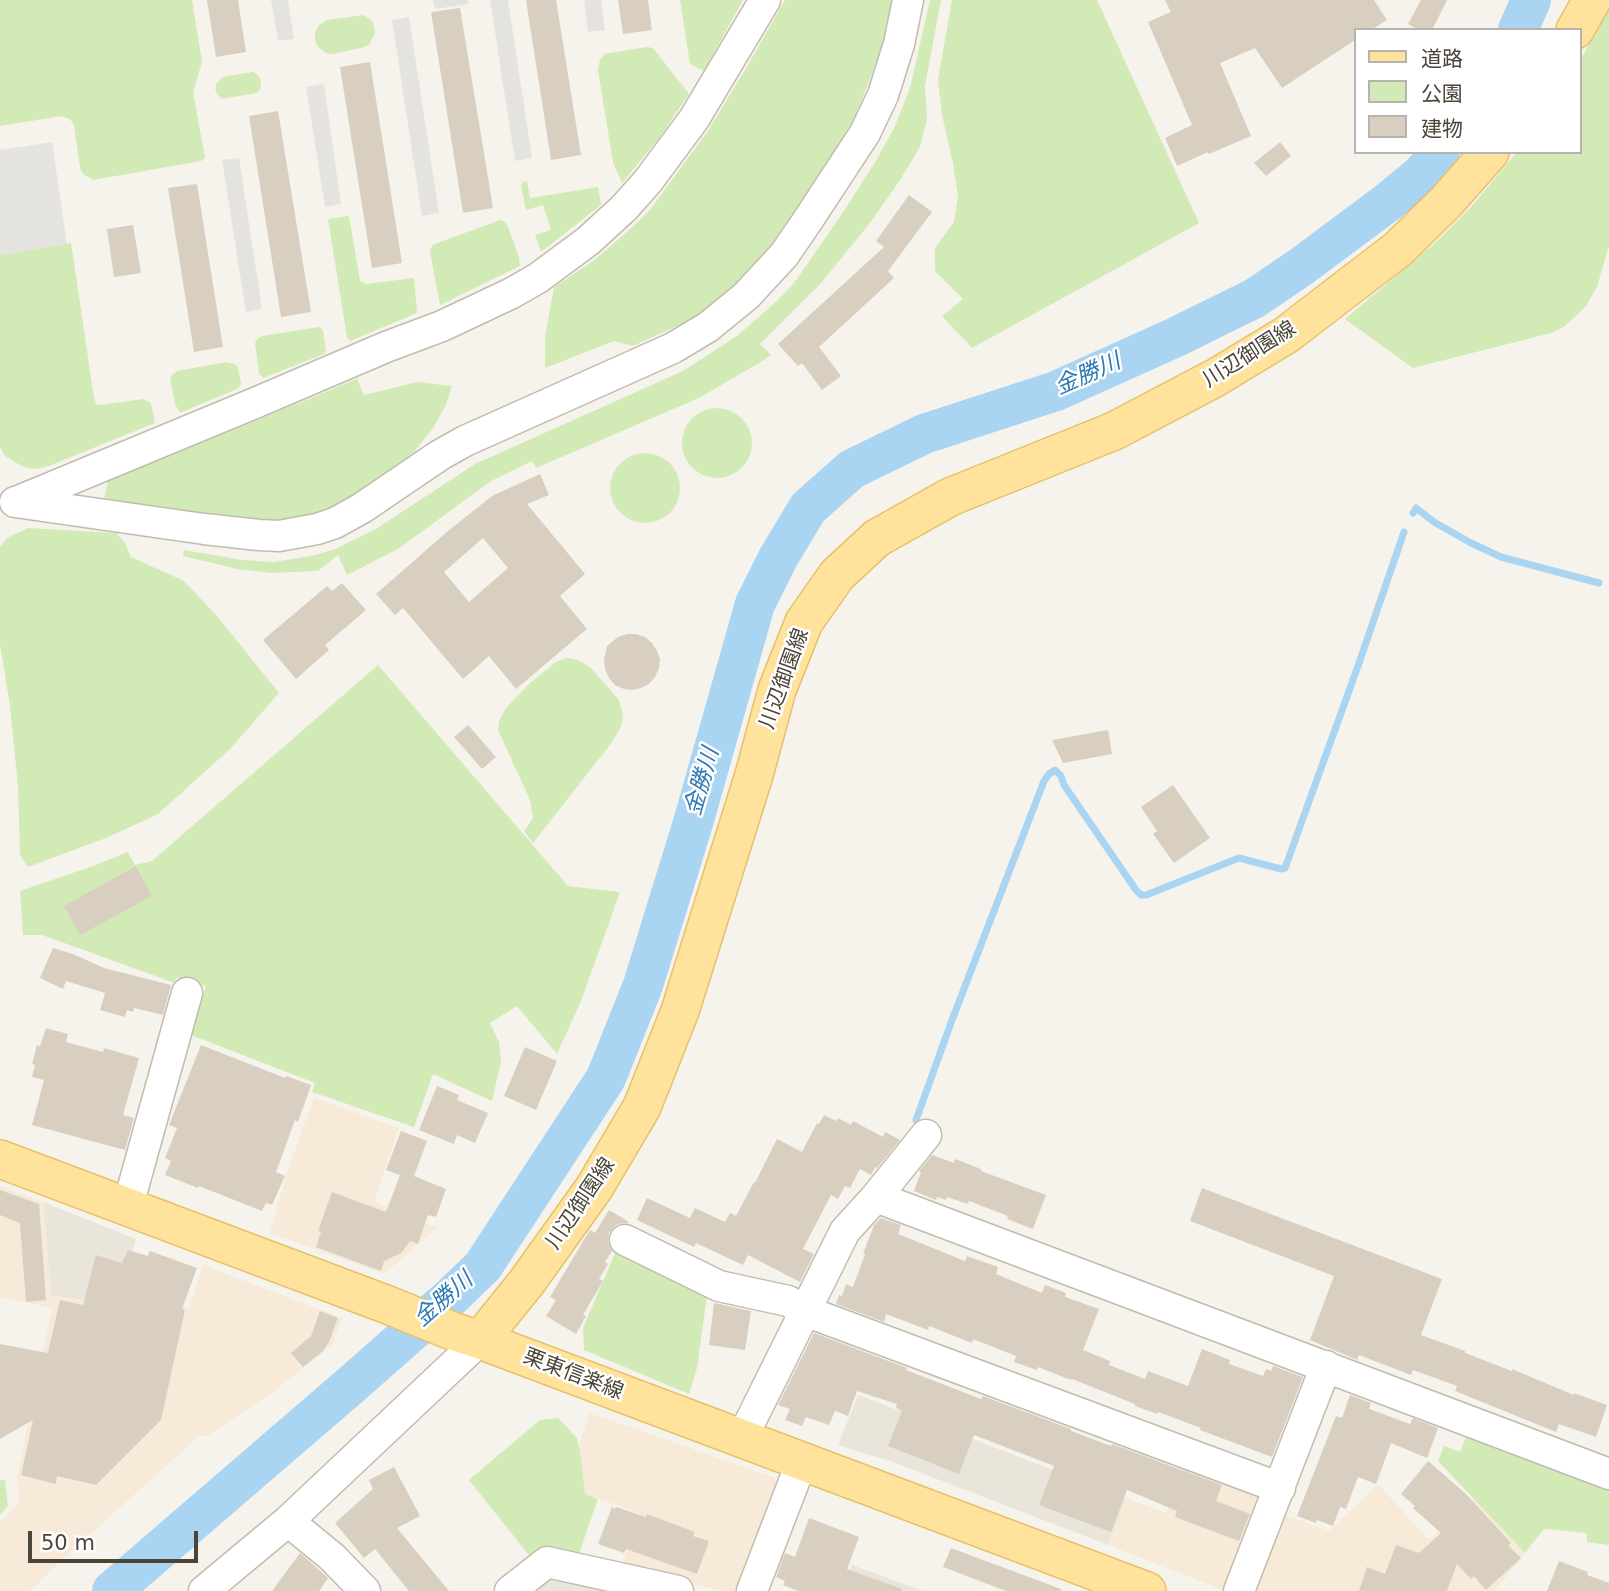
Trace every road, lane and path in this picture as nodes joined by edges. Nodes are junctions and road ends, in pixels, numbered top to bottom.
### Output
1 (765, 0) edge
2 (908, 0) edge
3 (1592, 0) edge
4 (1576, 28) edge
5 (1488, 154) edge
6 (7, 503) edge
7 (187, 993) dead end
8 (926, 1135) dead end
9 (0, 1160) edge
10 (876, 1197) junction
11 (127, 1209) junction
12 (625, 1240) dead end
13 (805, 1311) junction
14 (466, 1336) junction
15 (1326, 1366) junction
16 (742, 1438) junction
17 (802, 1461) junction
18 (1609, 1474) edge
19 (1280, 1488) junction
20 (288, 1521) junction
21 (204, 1591) edge
22 (365, 1591) edge
23 (510, 1591) edge
24 (678, 1591) edge
25 (752, 1591) edge
26 (1147, 1591) edge
27 (1239, 1591) edge

1 - 6 street
2 - 6 street
3 - 4 main road
5 - 14 main road, 川辺御園線
7 - 11 street
8 - 10 street
9 - 11 main road, 栗東信楽線
10 - 13 street
10 - 15 street
11 - 14 main road, 栗東信楽線
12 - 13 street
13 - 16 street
13 - 19 street
14 - 16 main road, 栗東信楽線
14 - 20 street
15 - 18 street
15 - 19 street
16 - 17 main road, 栗東信楽線
17 - 25 street
17 - 26 main road, 栗東信楽線
19 - 27 street
20 - 21 street
20 - 22 street
23 - 24 street

